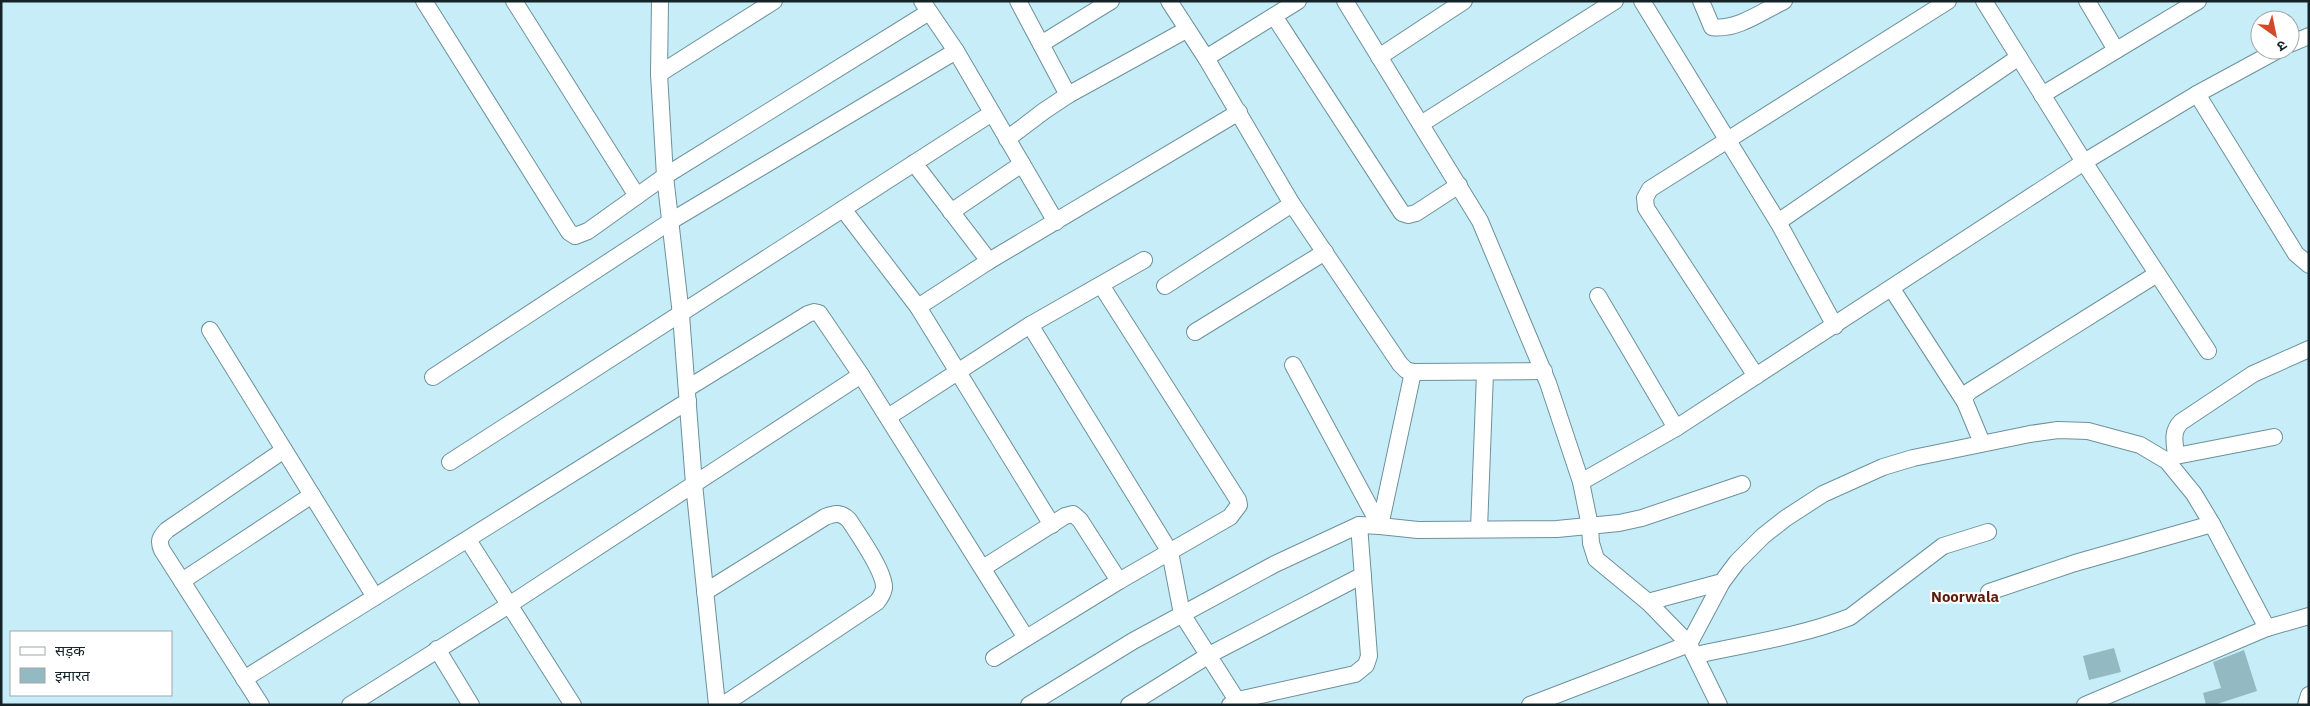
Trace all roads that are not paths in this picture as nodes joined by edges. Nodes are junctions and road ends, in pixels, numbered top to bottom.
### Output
1 (424, 1) edge
2 (514, 1) edge
3 (660, 1) edge
4 (774, 1) edge
5 (1018, 1) edge
6 (1111, 1) edge
7 (1170, 1) edge
8 (1298, 1) edge
9 (1345, 1) edge
10 (1464, 1) edge
11 (1615, 1) edge
12 (1642, 1) edge
13 (1701, 1) edge
14 (1784, 1) edge
15 (1948, 1) edge
16 (1984, 1) edge
17 (2087, 1) edge
18 (2198, 1) edge
19 (926, 6) edge
20 (1274, 16) junction
21 (1186, 30) junction
22 (1042, 44) junction
23 (2116, 50) junction
24 (956, 52) junction
25 (1380, 57) junction
26 (1206, 58) junction
27 (2019, 58) junction
28 (2260, 60) edge
29 (659, 74) junction
30 (2197, 94) junction
31 (1068, 95) junction
32 (2042, 95) junction
33 (1239, 112) junction
34 (992, 113) junction
35 (1421, 124) junction
36 (1007, 139) junction
37 (1728, 140) junction
38 (2084, 162) junction
39 (914, 163) junction
40 (1022, 164) junction
41 (665, 176) junction
42 (1459, 185) junction
43 (637, 196) junction
44 (1292, 204) junction
45 (843, 210) junction
46 (951, 212) junction
47 (671, 221) junction
48 (1056, 222) junction
49 (1778, 222) junction
50 (1325, 252) junction
51 (1144, 260) dead end
52 (988, 262) junction
53 (2309, 266) edge
54 (2157, 274) junction
55 (1101, 285) junction
56 (1166, 286) dead end
57 (1892, 288) junction
58 (1598, 296) dead end
59 (918, 307) junction
60 (681, 315) junction
61 (1030, 325) junction
62 (1835, 326) junction
63 (210, 330) dead end
64 (1195, 332) dead end
65 (2309, 349) edge
66 (2208, 351) dead end
67 (1292, 365) dead end
68 (1544, 371) junction
69 (1413, 372) junction
70 (957, 373) junction
71 (1485, 373) junction
72 (861, 375) junction
73 (1756, 376) junction
74 (432, 377) dead end
75 (688, 394) junction
76 (1965, 402) junction
77 (888, 416) junction
78 (1676, 428) junction
79 (2274, 437) dead end
80 (1982, 443) junction
81 (284, 450) junction
82 (2172, 458) junction
83 (450, 462) dead end
84 (1582, 482) junction
85 (694, 484) junction
86 (1742, 484) dead end
87 (312, 495) junction
88 (2212, 524) junction
89 (1052, 525) junction
90 (1359, 525) junction
91 (1380, 526) junction
92 (1590, 526) junction
93 (1479, 529) junction
94 (1988, 532) dead end
95 (468, 540) junction
96 (1170, 552) junction
97 (982, 568) junction
98 (1363, 576) junction
99 (182, 581) junction
100 (1119, 581) junction
101 (1722, 582) junction
102 (705, 592) junction
103 (1989, 592) dead end
104 (375, 597) junction
105 (1648, 602) junction
106 (508, 605) junction
107 (1182, 614) junction
108 (2309, 616) edge
109 (2267, 628) junction
110 (1026, 638) junction
111 (437, 649) junction
112 (1692, 649) junction
113 (1209, 655) junction
114 (994, 658) dead end
115 (244, 679) junction
116 (2309, 695) edge
117 (360, 702) edge
118 (1236, 703) edge
119 (261, 705) edge
120 (471, 705) edge
121 (573, 705) edge
122 (717, 705) edge
123 (723, 705) edge
124 (1029, 705) edge
125 (1129, 705) edge
126 (1530, 705) edge
127 (1720, 705) edge
128 (2085, 705) edge
129 (2306, 705) edge

1 - 43 street
2 - 43 street
3 - 29 street
4 - 29 street
5 - 22 street
6 - 22 street
7 - 21 street
8 - 20 street
9 - 25 street
10 - 25 street
11 - 35 street
12 - 37 street
13 - 14 street
15 - 37 street
16 - 27 street
17 - 23 street
18 - 23 street
19 - 24 street
19 - 41 street
20 - 26 street
20 - 42 street
21 - 26 street
21 - 31 street
22 - 31 street
23 - 32 street
24 - 34 street
24 - 47 street
25 - 35 street
26 - 33 street
27 - 32 street
27 - 49 street
28 - 30 street
29 - 41 street
30 - 38 street
30 - 53 street
31 - 36 street
32 - 38 street
33 - 44 street
33 - 48 street
34 - 36 street
34 - 39 street
35 - 42 street
36 - 40 street
37 - 49 street
37 - 73 street
38 - 54 street
38 - 57 street
39 - 45 street
39 - 46 street
40 - 46 street
40 - 48 street
41 - 43 street
41 - 47 street
42 - 68 street
44 - 50 street
44 - 56 street
45 - 59 street
45 - 60 street
46 - 52 street
47 - 60 street
47 - 74 street
48 - 52 street
49 - 62 street
50 - 64 street
50 - 69 street
51 - 55 street
52 - 59 street
54 - 66 street
54 - 76 street
55 - 61 street
55 - 96 street
57 - 62 street
57 - 76 street
58 - 78 street
59 - 70 street
60 - 75 street
60 - 83 street
61 - 70 street
61 - 96 street
62 - 73 street
63 - 81 street
65 - 82 street
67 - 91 street
68 - 71 street
68 - 84 street
69 - 71 street
69 - 91 street
70 - 77 street
70 - 89 street
71 - 93 street
72 - 75 street
72 - 77 street
72 - 85 street
73 - 78 street
75 - 85 street
75 - 95 street
76 - 80 street
77 - 97 street
78 - 84 street
79 - 82 street
80 - 82 street
80 - 101 street
81 - 87 street
81 - 99 street
82 - 88 street
84 - 92 street
85 - 102 street
85 - 106 street
86 - 92 street
87 - 99 street
87 - 104 street
88 - 103 street
88 - 109 street
89 - 97 street
89 - 100 street
90 - 91 street
90 - 98 street
90 - 107 street
91 - 93 street
92 - 93 street
92 - 105 street
94 - 112 street
95 - 104 street
95 - 106 street
96 - 100 street
96 - 107 street
97 - 110 street
98 - 113 street
98 - 118 street
99 - 115 street
100 - 110 street
101 - 105 street
101 - 112 street
102 - 122 street
102 - 123 street
104 - 115 street
105 - 112 street
106 - 111 street
106 - 121 street
107 - 113 street
107 - 124 street
108 - 109 street
109 - 128 street
110 - 114 street
111 - 117 street
111 - 120 street
112 - 126 street
112 - 127 street
113 - 118 street
113 - 125 street
115 - 119 street
116 - 129 street

